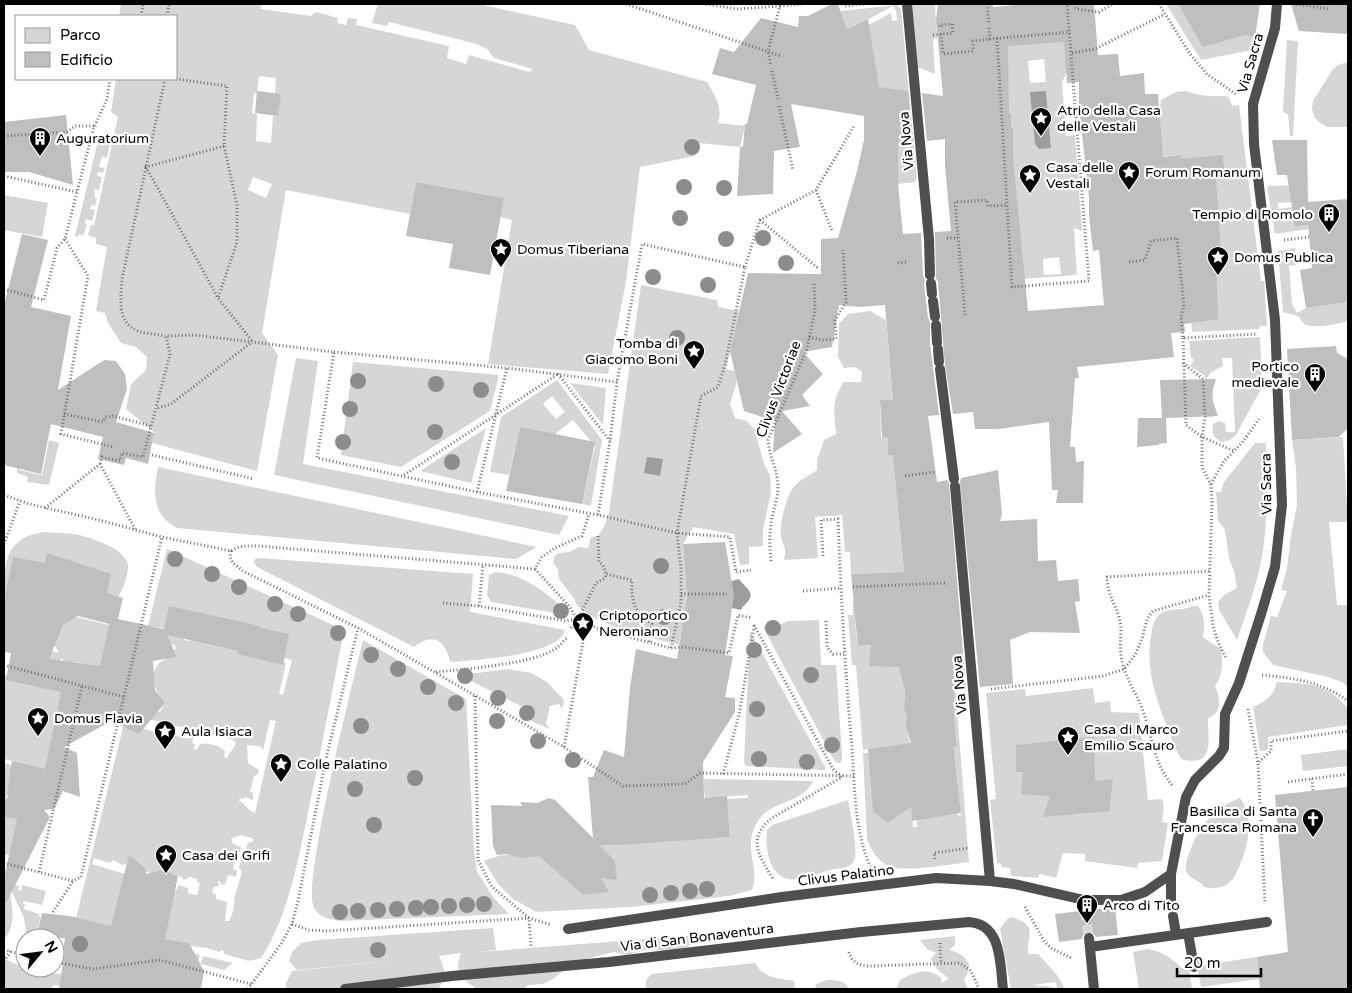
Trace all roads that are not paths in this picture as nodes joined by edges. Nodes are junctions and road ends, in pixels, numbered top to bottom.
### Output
1 (907, 4) edge
2 (1276, 4) edge
3 (1171, 874) junction
4 (990, 881) junction
5 (1171, 900) dead end
6 (1173, 916) dead end
7 (1267, 922) dead end
8 (568, 929) road end
9 (1188, 933) junction
10 (1176, 934) junction
11 (1194, 967) dead end
12 (345, 989) edge
13 (1003, 989) edge
14 (1094, 989) edge

1 - 4 street, Via Nova
2 - 3 street, Via Sacra
3 - 4 street, Clivus Palatino
3 - 5 street, Via Sacra
4 - 8 street, Clivus Palatino
6 - 10 street
7 - 9 street
9 - 10 street
9 - 11 street
10 - 14 street
12 - 13 street, Via di San Bonaventura

